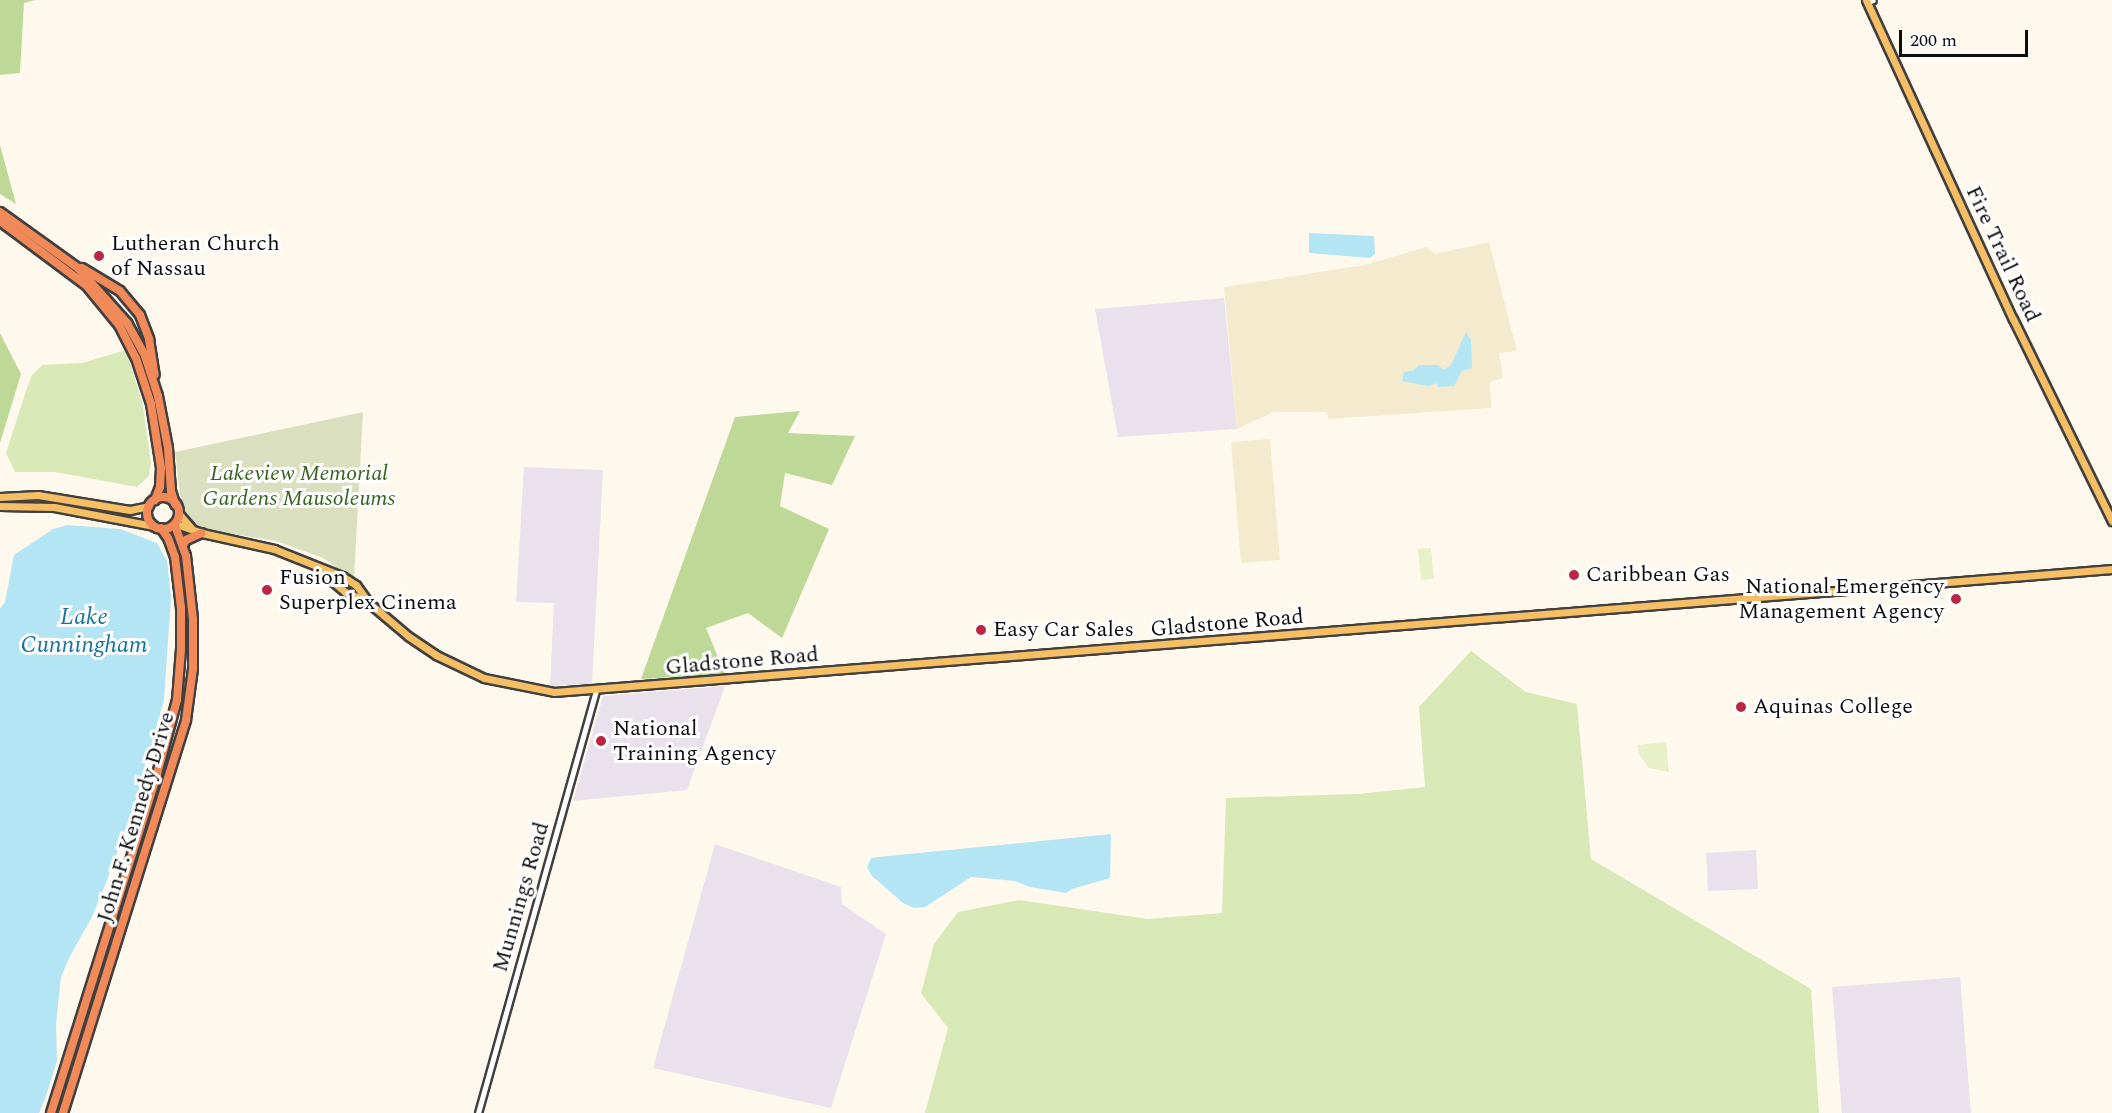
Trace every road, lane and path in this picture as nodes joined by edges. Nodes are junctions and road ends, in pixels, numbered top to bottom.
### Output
1 (1869, 1) edge
2 (0, 212) edge
3 (0, 221) edge
4 (71, 263) junction
5 (158, 396) junction
6 (0, 497) edge
7 (152, 503) junction
8 (176, 504) junction
9 (0, 506) edge
10 (179, 514) junction
11 (2112, 521) edge
12 (176, 525) junction
13 (157, 527) junction
14 (192, 530) junction
15 (202, 533) junction
16 (183, 545) junction
17 (317, 568) junction
18 (2112, 569) edge
19 (342, 576) junction
20 (334, 584) junction
21 (356, 585) junction
22 (351, 594) junction
23 (369, 603) junction
24 (596, 691) junction
25 (51, 1113) edge
26 (63, 1113) edge
27 (478, 1113) edge

1 - 11 main road, Fire Trail Road
2 - 4 highway
3 - 7 highway, John F. Kennedy Drive
4 - 5 highway
4 - 5 highway
5 - 8 highway
6 - 7 main road
7 - 8 highway
7 - 13 highway, John F. Kennedy Drive
8 - 10 highway
9 - 13 main road
10 - 12 highway
10 - 14 main road
12 - 13 highway
12 - 14 main road, Gladstone Road
12 - 16 highway, John F. Kennedy Drive
13 - 25 highway, John F. Kennedy Drive
14 - 15 main road, Gladstone Road
15 - 16 highway
15 - 17 main road, Gladstone Road
16 - 26 highway, John F. Kennedy Drive
17 - 19 main road, Gladstone Road
17 - 20 main road, Gladstone Road
18 - 24 main road, Gladstone Road
19 - 20 main road
19 - 21 main road, Gladstone Road
20 - 22 main road, Gladstone Road
21 - 22 main road
21 - 23 main road, Gladstone Road
22 - 23 main road, Gladstone Road
23 - 24 main road, Gladstone Road
24 - 27 street, Munnings Road

